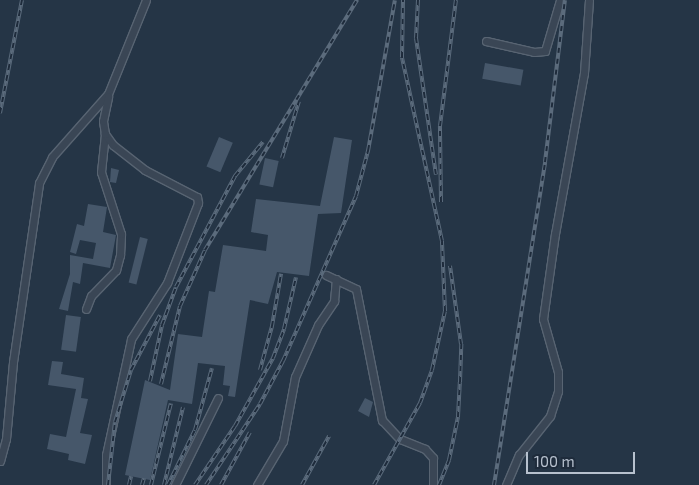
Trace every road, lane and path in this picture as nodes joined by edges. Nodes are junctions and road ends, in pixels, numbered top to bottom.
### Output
1 (146, 0) edge
2 (560, 0) edge
3 (589, 0) edge
4 (486, 41) dead end
5 (108, 94) junction
6 (105, 134) junction
7 (326, 275) dead end
8 (336, 279) junction
9 (86, 309) dead end
10 (218, 398) dead end
11 (0, 461) edge
12 (106, 485) edge
13 (175, 485) edge
14 (257, 485) edge
15 (433, 485) edge
16 (506, 485) edge

1 - 5 street
2 - 4 street
3 - 16 street
5 - 6 street
5 - 11 street
6 - 9 street
6 - 12 street
7 - 8 street
8 - 14 street
8 - 15 street
10 - 13 street

